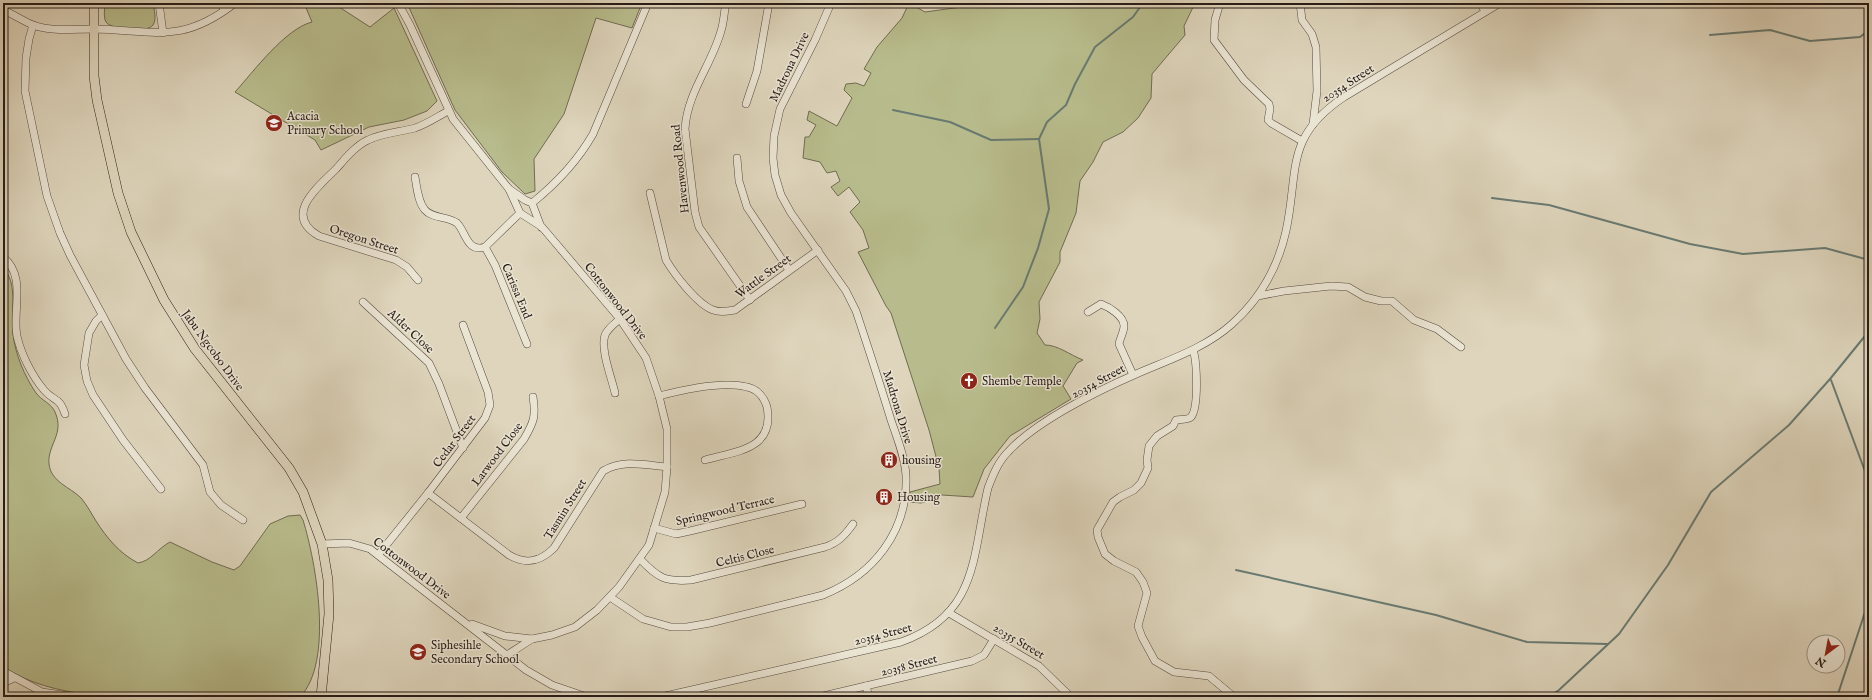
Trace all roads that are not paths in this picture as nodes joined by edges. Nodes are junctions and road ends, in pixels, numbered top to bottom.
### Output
1 (94, 3) edge
2 (159, 3) edge
3 (220, 3) edge
4 (235, 3) edge
5 (398, 3) edge
6 (648, 3) edge
7 (726, 3) edge
8 (769, 3) edge
9 (831, 3) edge
10 (1220, 3) edge
11 (1300, 3) edge
12 (1480, 3) edge
13 (1500, 3) edge
14 (3, 10) edge
15 (225, 10) junction
16 (1485, 12) junction
17 (33, 25) junction
18 (93, 29) junction
19 (163, 33) junction
20 (746, 104) dead end
21 (448, 111) junction
22 (1313, 124) junction
23 (1302, 141) junction
24 (737, 158) dead end
25 (415, 177) dead end
26 (510, 189) junction
27 (650, 193) dead end
28 (530, 204) junction
29 (521, 212) junction
30 (542, 227) junction
31 (484, 247) junction
32 (818, 250) junction
33 (3, 257) edge
34 (789, 270) junction
35 (418, 280) dead end
36 (1258, 296) junction
37 (750, 300) junction
38 (363, 302) dead end
39 (1088, 312) dead end
40 (102, 315) junction
41 (620, 319) junction
42 (463, 325) dead end
43 (528, 344) dead end
44 (1461, 347) dead end
45 (1193, 350) junction
46 (1133, 375) junction
47 (615, 393) dead end
48 (659, 396) junction
49 (533, 397) dead end
50 (65, 414) dead end
51 (463, 448) junction
52 (705, 460) dead end
53 (667, 467) junction
54 (161, 489) dead end
55 (428, 494) junction
56 (802, 504) dead end
57 (461, 518) junction
58 (243, 520) dead end
59 (853, 524) dead end
60 (654, 528) junction
61 (322, 544) junction
62 (379, 554) junction
63 (640, 559) junction
64 (610, 597) junction
65 (949, 613) junction
66 (461, 619) junction
67 (532, 639) junction
68 (994, 639) junction
69 (507, 655) junction
70 (3, 671) edge
71 (14, 678) junction
72 (3, 683) edge
73 (866, 686) junction
74 (564, 694) edge
75 (76, 697) edge
76 (321, 697) edge
77 (587, 697) edge
78 (661, 697) edge
79 (819, 697) edge
80 (869, 697) edge
81 (1071, 697) edge
82 (1234, 697) edge

1 - 18 main road, Jabu Ngcobo Drive
2 - 19 street
3 - 15 street
4 - 15 street
5 - 21 street, Cottonwood Drive
6 - 28 street
7 - 37 street, Havenwood Road
8 - 20 street
9 - 32 street, Madrona Drive
10 - 23 street
11 - 22 street
12 - 16 street
13 - 16 street, 20354 Street
14 - 17 street
15 - 19 street
16 - 22 street, 20354 Street
17 - 18 street
17 - 40 street
18 - 19 street
18 - 61 main road, Jabu Ngcobo Drive
21 - 26 street, Cottonwood Drive
21 - 35 street, Oregon Street
22 - 23 street, 20354 Street
23 - 36 street, 20354 Street
24 - 34 street
25 - 31 street
26 - 28 street, Cottonwood Drive
26 - 29 street, Cottonwood Drive
27 - 37 street, Wattle Street
28 - 29 street
28 - 29 street
28 - 30 street, Cottonwood Drive
29 - 30 street, Cottonwood Drive
29 - 31 street
30 - 41 street, Cottonwood Drive
31 - 43 street, Carissa End
32 - 34 street, Wattle Street
32 - 64 street, Madrona Drive
33 - 50 street
34 - 37 street, Wattle Street
36 - 44 street
36 - 45 street, 20354 Street
38 - 51 street, Alder Close
39 - 46 street
40 - 54 street
40 - 58 street
41 - 47 street
41 - 48 street, Cottonwood Drive
42 - 51 street, Cedar Street
45 - 46 street, 20354 Street
45 - 82 street
46 - 65 street, 20354 Street
48 - 52 street
48 - 53 street, Cottonwood Drive
49 - 57 street, Larwood Close
51 - 55 street, Cedar Street
53 - 57 street, Tasmin Street
53 - 60 street, Cottonwood Drive
55 - 57 street, Tasmin Street
55 - 62 street, Cedar Street
56 - 60 street, Springwood Terrace
59 - 63 street, Celtis Close
60 - 63 street, Cottonwood Drive
61 - 62 street, Cottonwood Drive
61 - 76 main road, Jabu Ngcobo Drive
62 - 66 street, Cottonwood Drive
63 - 64 street, Cottonwood Drive
64 - 67 street, Cottonwood Drive
65 - 68 street, 20355 Street
65 - 78 street, 20354 Street
66 - 67 street
66 - 69 street
67 - 69 street, Cottonwood Drive
68 - 73 street, 20358 Street
68 - 81 street, 20355 Street
69 - 74 street
70 - 71 street
71 - 72 street
71 - 75 street
73 - 79 street, 20358 Street
73 - 80 street
74 - 77 street

